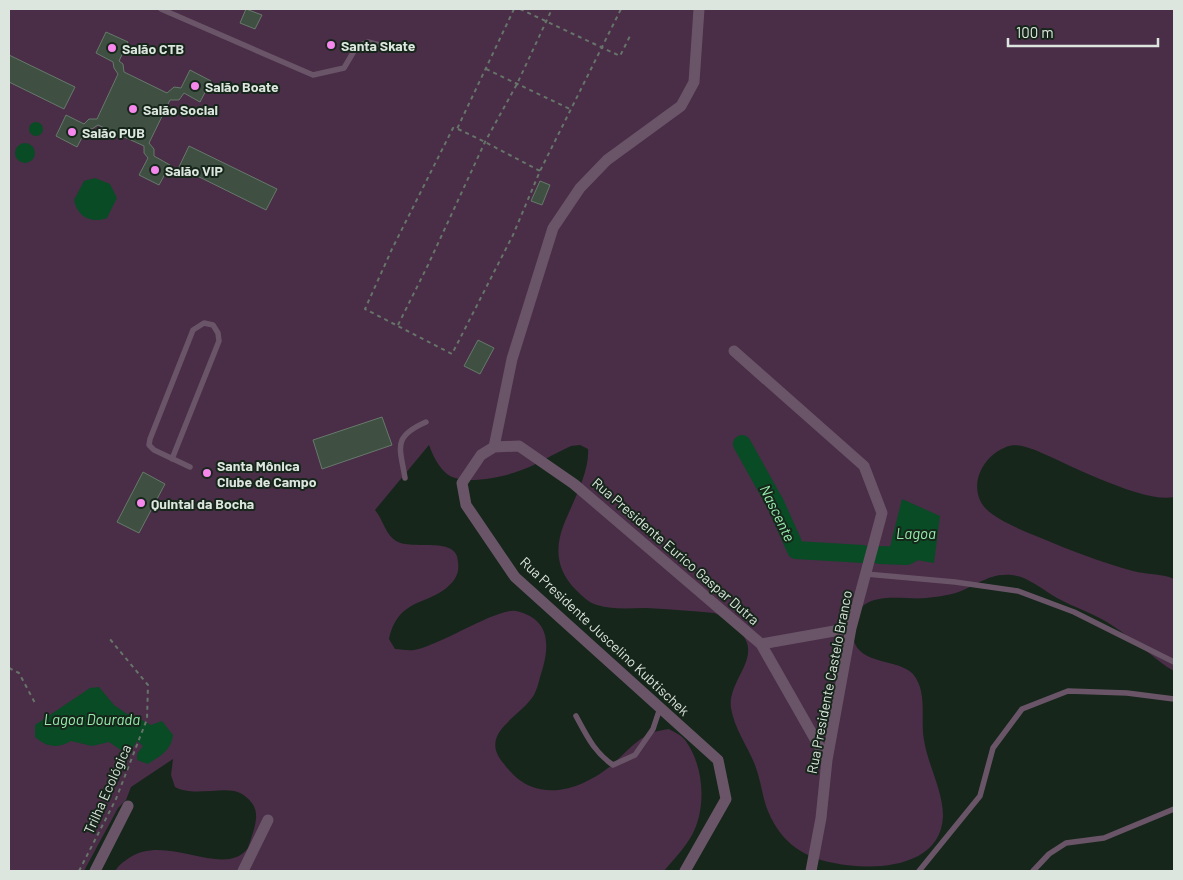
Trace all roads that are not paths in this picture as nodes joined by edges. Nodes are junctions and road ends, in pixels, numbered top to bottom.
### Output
1 (161, 9) edge
2 (699, 9) edge
3 (392, 48) dead end
4 (734, 351) dead end
5 (426, 422) dead end
6 (494, 447) junction
7 (172, 459) junction
8 (190, 468) dead end
9 (406, 478) dead end
10 (866, 574) junction
11 (851, 628) junction
12 (761, 644) junction
13 (1174, 662) edge
14 (1174, 700) edge
15 (660, 708) junction
16 (576, 716) dead end
17 (827, 760) junction
18 (128, 806) dead end
19 (1174, 808) edge
20 (268, 820) dead end
21 (95, 871) edge
22 (243, 871) edge
23 (685, 871) edge
24 (811, 871) edge
25 (919, 871) edge
26 (1034, 871) edge

1 - 3 lane
2 - 6 street
4 - 10 street, Rua Presidente Castelo Branco
5 - 9 lane
6 - 12 street, Rua Presidente Eurico Gaspar Dutra
6 - 15 street, Rua Presidente Juscelino Kubtischek
7 - 7 lane
7 - 8 lane
10 - 11 street, Rua Presidente Castelo Branco
10 - 13 lane
11 - 12 street, Rua Presidente Eurico Gaspar Dutra
11 - 17 street, Rua Presidente Castelo Branco
12 - 17 street
14 - 25 lane
15 - 16 lane
15 - 23 street, Rua Presidente Juscelino Kubtischek
17 - 24 street, Rua Presidente Castelo Branco
18 - 21 street
19 - 26 lane
20 - 22 street

